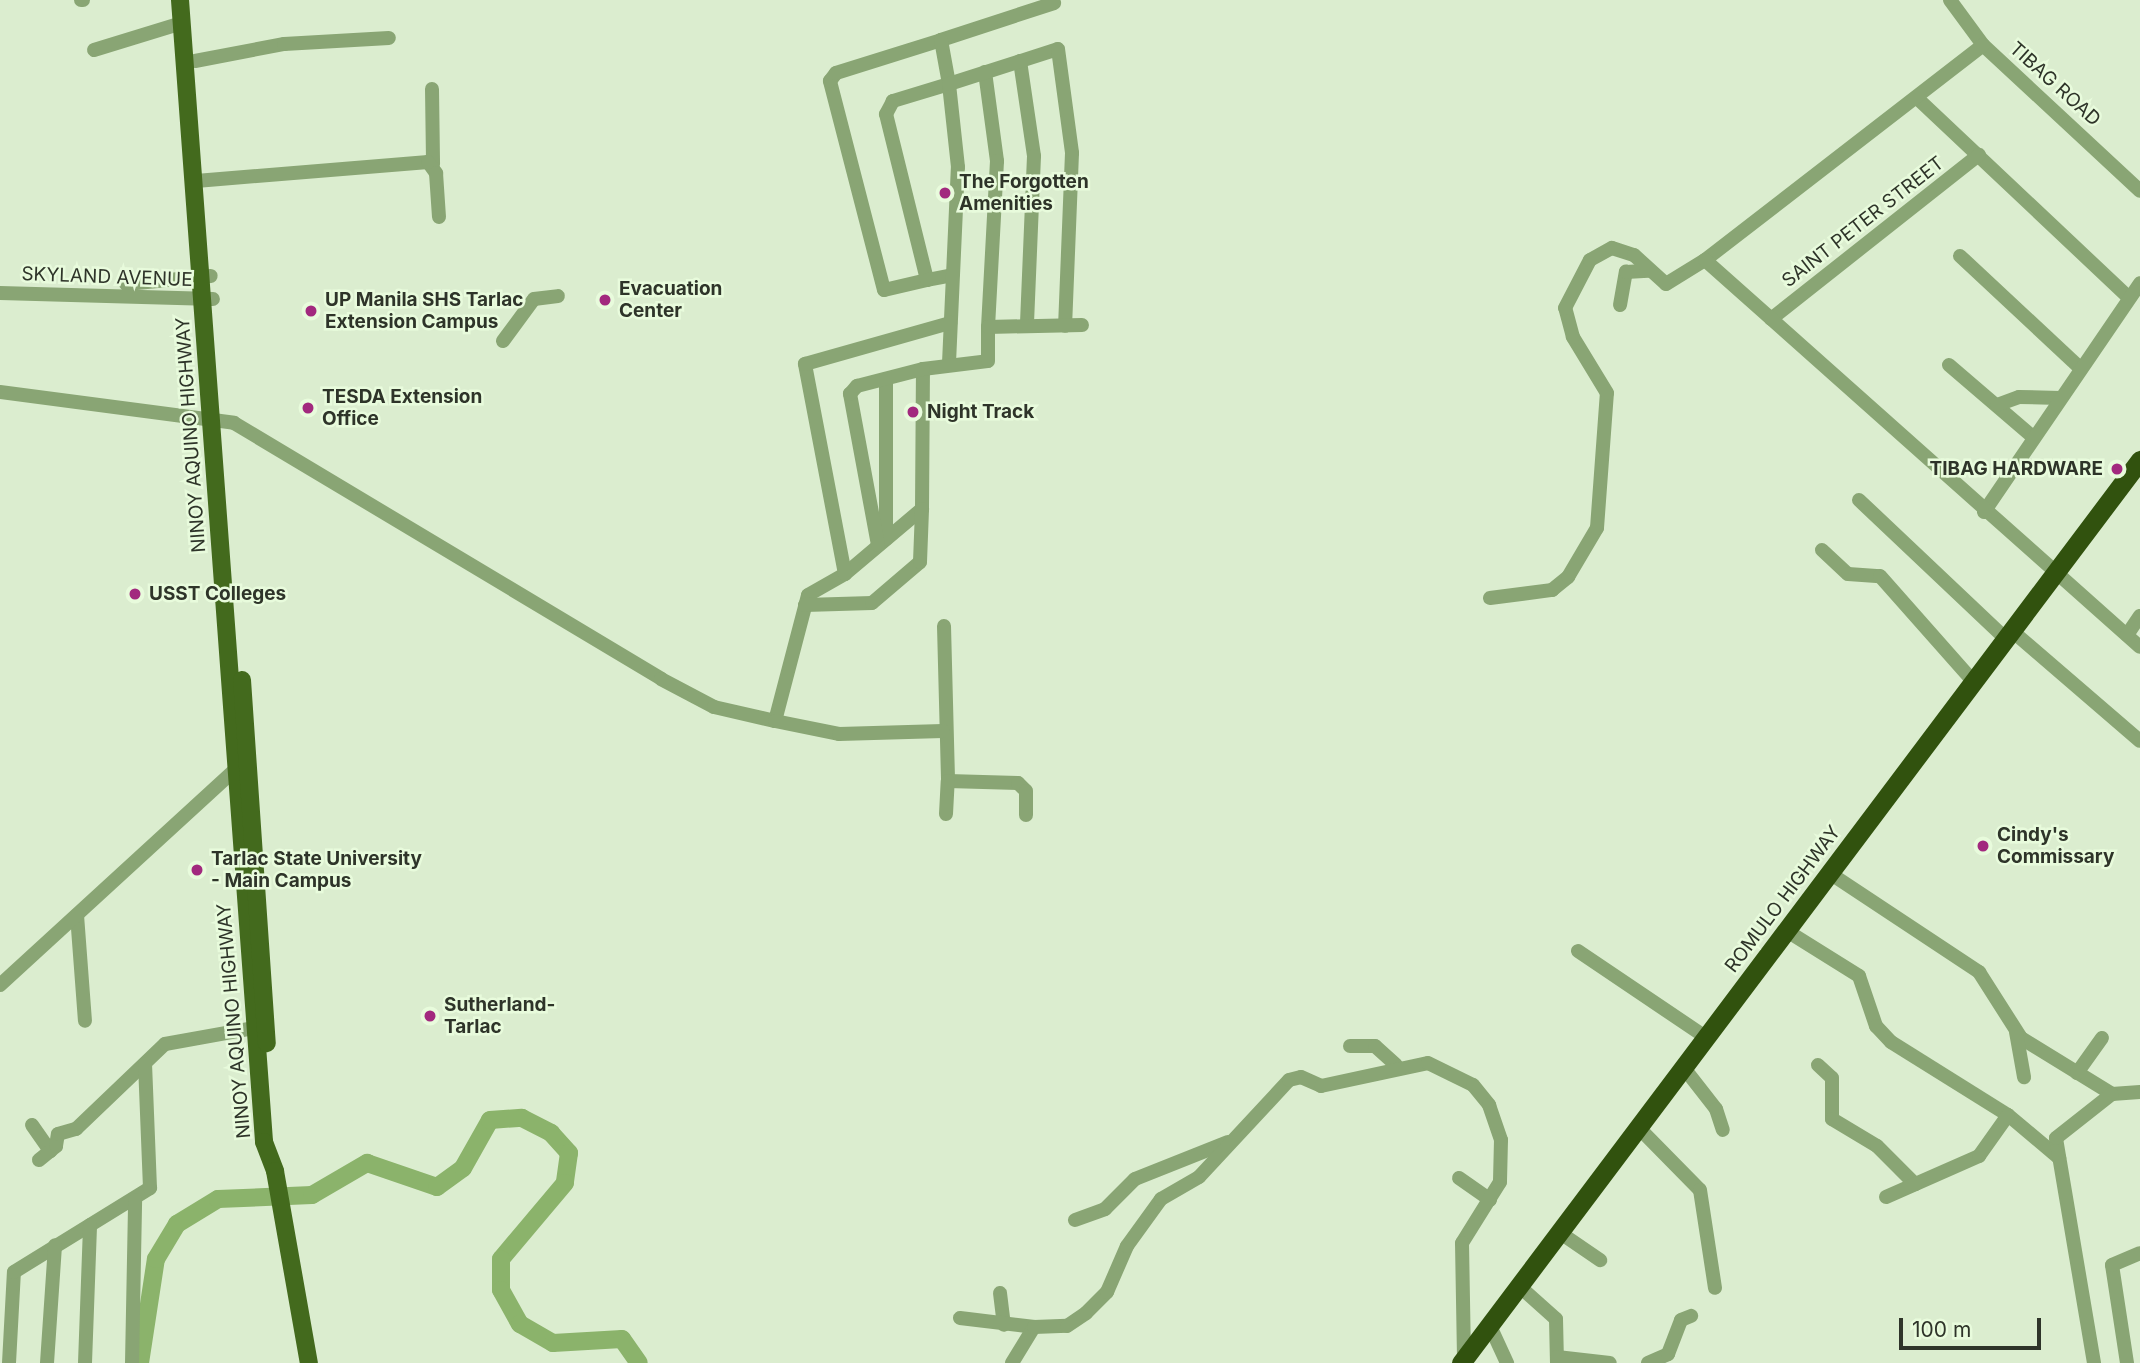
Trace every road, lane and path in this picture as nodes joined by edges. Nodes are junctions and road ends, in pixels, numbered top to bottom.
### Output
1 (180, 0) edge
2 (189, 0) edge
3 (1950, 0) edge
4 (1055, 3) dead end
5 (182, 23) junction
6 (389, 38) dead end
7 (941, 40) junction
8 (1983, 45) junction
9 (94, 50) dead end
10 (195, 61) junction
11 (1020, 61) junction
12 (985, 72) junction
13 (949, 84) junction
14 (432, 89) dead end
15 (1917, 98) junction
16 (1979, 155) junction
17 (433, 164) junction
18 (201, 181) junction
19 (2140, 191) edge
20 (439, 217) dead end
21 (1960, 256) dead end
22 (1705, 260) junction
23 (1648, 271) junction
24 (953, 275) junction
25 (206, 276) junction
26 (927, 280) junction
27 (2140, 283) edge
28 (0, 285) edge
29 (0, 293) edge
30 (558, 296) dead end
31 (2129, 298) junction
32 (208, 299) junction
33 (1620, 305) dead end
34 (1771, 319) junction
35 (950, 323) junction
36 (1082, 325) dead end
37 (1027, 326) junction
38 (1065, 326) junction
39 (988, 327) junction
40 (503, 341) dead end
41 (949, 363) junction
42 (1950, 365) dead end
43 (2080, 368) junction
44 (923, 369) junction
45 (886, 379) junction
46 (0, 392) edge
47 (2060, 398) junction
48 (1997, 405) junction
49 (217, 419) junction
50 (2033, 437) junction
51 (2140, 460) edge
52 (1859, 500) dead end
53 (922, 509) junction
54 (1984, 512) junction
55 (882, 542) junction
56 (1822, 550) dead end
57 (2055, 573) junction
58 (839, 579) junction
59 (1490, 598) dead end
60 (830, 601) junction
61 (805, 605) junction
62 (2140, 616) edge
63 (944, 626) dead end
64 (2008, 634) junction
65 (2126, 635) junction
66 (2140, 647) edge
67 (1973, 681) junction
68 (775, 721) junction
69 (943, 731) junction
70 (2140, 741) edge
71 (241, 749) junction
72 (236, 769) junction
73 (948, 782) junction
74 (246, 814) junction
75 (946, 814) dead end
76 (1026, 815) dead end
77 (1830, 874) junction
78 (77, 915) junction
79 (1787, 931) junction
80 (1578, 951) dead end
81 (0, 985) edge
82 (85, 1021) dead end
83 (260, 1027) junction
84 (2016, 1032) junction
85 (1707, 1038) junction
86 (2102, 1038) dead end
87 (1350, 1046) dead end
88 (145, 1064) junction
89 (1396, 1065) junction
90 (1818, 1065) dead end
91 (1684, 1068) junction
92 (2077, 1073) junction
93 (2024, 1077) dead end
94 (2139, 1091) edge
95 (2112, 1094) junction
96 (2008, 1115) junction
97 (32, 1125) dead end
98 (1638, 1127) junction
99 (1723, 1130) dead end
100 (1232, 1140) junction
101 (2059, 1158) junction
102 (1459, 1178) dead end
103 (1915, 1184) junction
104 (1886, 1196) dead end
105 (135, 1200) junction
106 (1490, 1200) junction
107 (1075, 1220) dead end
108 (90, 1225) junction
109 (1559, 1232) junction
110 (55, 1245) junction
111 (2140, 1253) edge
112 (1600, 1260) dead end
113 (1518, 1285) junction
114 (1715, 1288) dead end
115 (1000, 1293) dead end
116 (1692, 1316) dead end
117 (960, 1318) dead end
118 (1004, 1325) junction
119 (1490, 1326) junction
120 (1034, 1327) junction
121 (1557, 1360) edge
122 (1462, 1361) edge
123 (1013, 1362) edge
124 (9, 1363) edge
125 (47, 1363) edge
126 (85, 1363) edge
127 (132, 1363) edge
128 (309, 1363) edge
129 (1507, 1363) edge
130 (1610, 1363) edge
131 (1648, 1363) edge
132 (2094, 1363) edge
133 (2127, 1363) edge

1 - 5 main road, NINOY AQUINO HIGHWAY
2 - 10 main road, NINOY AQUINO HIGHWAY
3 - 8 street, TIBAG ROAD
4 - 7 street
5 - 9 street
5 - 18 main road, NINOY AQUINO HIGHWAY
6 - 10 street
7 - 13 street
7 - 26 street
8 - 15 street
8 - 19 street, TIBAG ROAD
10 - 18 main road, NINOY AQUINO HIGHWAY
11 - 12 street
11 - 37 street
11 - 38 street
12 - 13 street
12 - 39 street
13 - 24 street
13 - 26 street
14 - 17 street
15 - 16 street
15 - 22 street
16 - 31 street
16 - 34 street, SAINT PETER STREET
17 - 18 street
17 - 20 street
18 - 25 main road, NINOY AQUINO HIGHWAY
21 - 43 street
22 - 23 street
22 - 34 street
23 - 33 street
23 - 59 street
24 - 26 street
24 - 35 street
25 - 28 street, SKYLAND AVENUE
25 - 32 main road, NINOY AQUINO HIGHWAY
27 - 31 street
29 - 32 street, SKYLAND AVENUE
30 - 40 street
31 - 43 street
32 - 49 main road, NINOY AQUINO HIGHWAY
34 - 54 street
35 - 41 street
35 - 58 street
36 - 38 street
37 - 38 street
37 - 39 street
39 - 41 street
41 - 44 street
42 - 48 street
43 - 47 street
44 - 45 street
44 - 53 street
45 - 55 street
45 - 55 street
46 - 49 street
47 - 48 street
47 - 50 street
48 - 50 street
49 - 68 street
49 - 71 main road, NINOY AQUINO HIGHWAY
50 - 54 street
51 - 57 highway, ROMULO HIGHWAY
52 - 64 street
53 - 55 street
53 - 60 street
54 - 57 street
55 - 58 street
56 - 67 street
57 - 64 highway, ROMULO HIGHWAY
57 - 65 street
58 - 60 street
58 - 61 street
60 - 61 street
61 - 68 street
62 - 65 street
63 - 69 street
64 - 67 highway, ROMULO HIGHWAY
64 - 70 street
65 - 66 street
67 - 77 highway, ROMULO HIGHWAY
68 - 69 street
69 - 73 street
71 - 72 main road, NINOY AQUINO HIGHWAY
71 - 74 main road, NINOY AQUINO HIGHWAY
72 - 74 main road, NINOY AQUINO HIGHWAY
72 - 78 street
73 - 75 street
73 - 76 street
74 - 83 main road, NINOY AQUINO HIGHWAY
77 - 79 highway, ROMULO HIGHWAY
77 - 84 street
78 - 81 street
78 - 82 street
79 - 85 highway, ROMULO HIGHWAY
79 - 96 street
80 - 85 street
83 - 88 street
83 - 128 main road, NINOY AQUINO HIGHWAY
84 - 92 street
84 - 93 street
85 - 91 highway, ROMULO HIGHWAY
86 - 92 street
87 - 89 street
88 - 97 street
88 - 105 street
89 - 100 street
89 - 106 street
90 - 103 street
91 - 98 highway, ROMULO HIGHWAY
91 - 99 street
92 - 95 street
94 - 95 street
95 - 101 street
96 - 101 street
96 - 103 street
98 - 109 highway, ROMULO HIGHWAY
98 - 114 street
100 - 107 street
100 - 120 street
101 - 132 street
102 - 106 street
103 - 104 street
105 - 108 street
105 - 127 street
106 - 122 street
108 - 110 street
108 - 126 street
109 - 112 street
109 - 113 highway, ROMULO HIGHWAY
110 - 124 street
110 - 125 street
111 - 133 street
113 - 119 highway, ROMULO HIGHWAY
113 - 121 street
115 - 118 street
116 - 131 street
117 - 118 street
118 - 120 street
119 - 122 highway, ROMULO HIGHWAY
119 - 129 street
120 - 123 street
121 - 130 street

